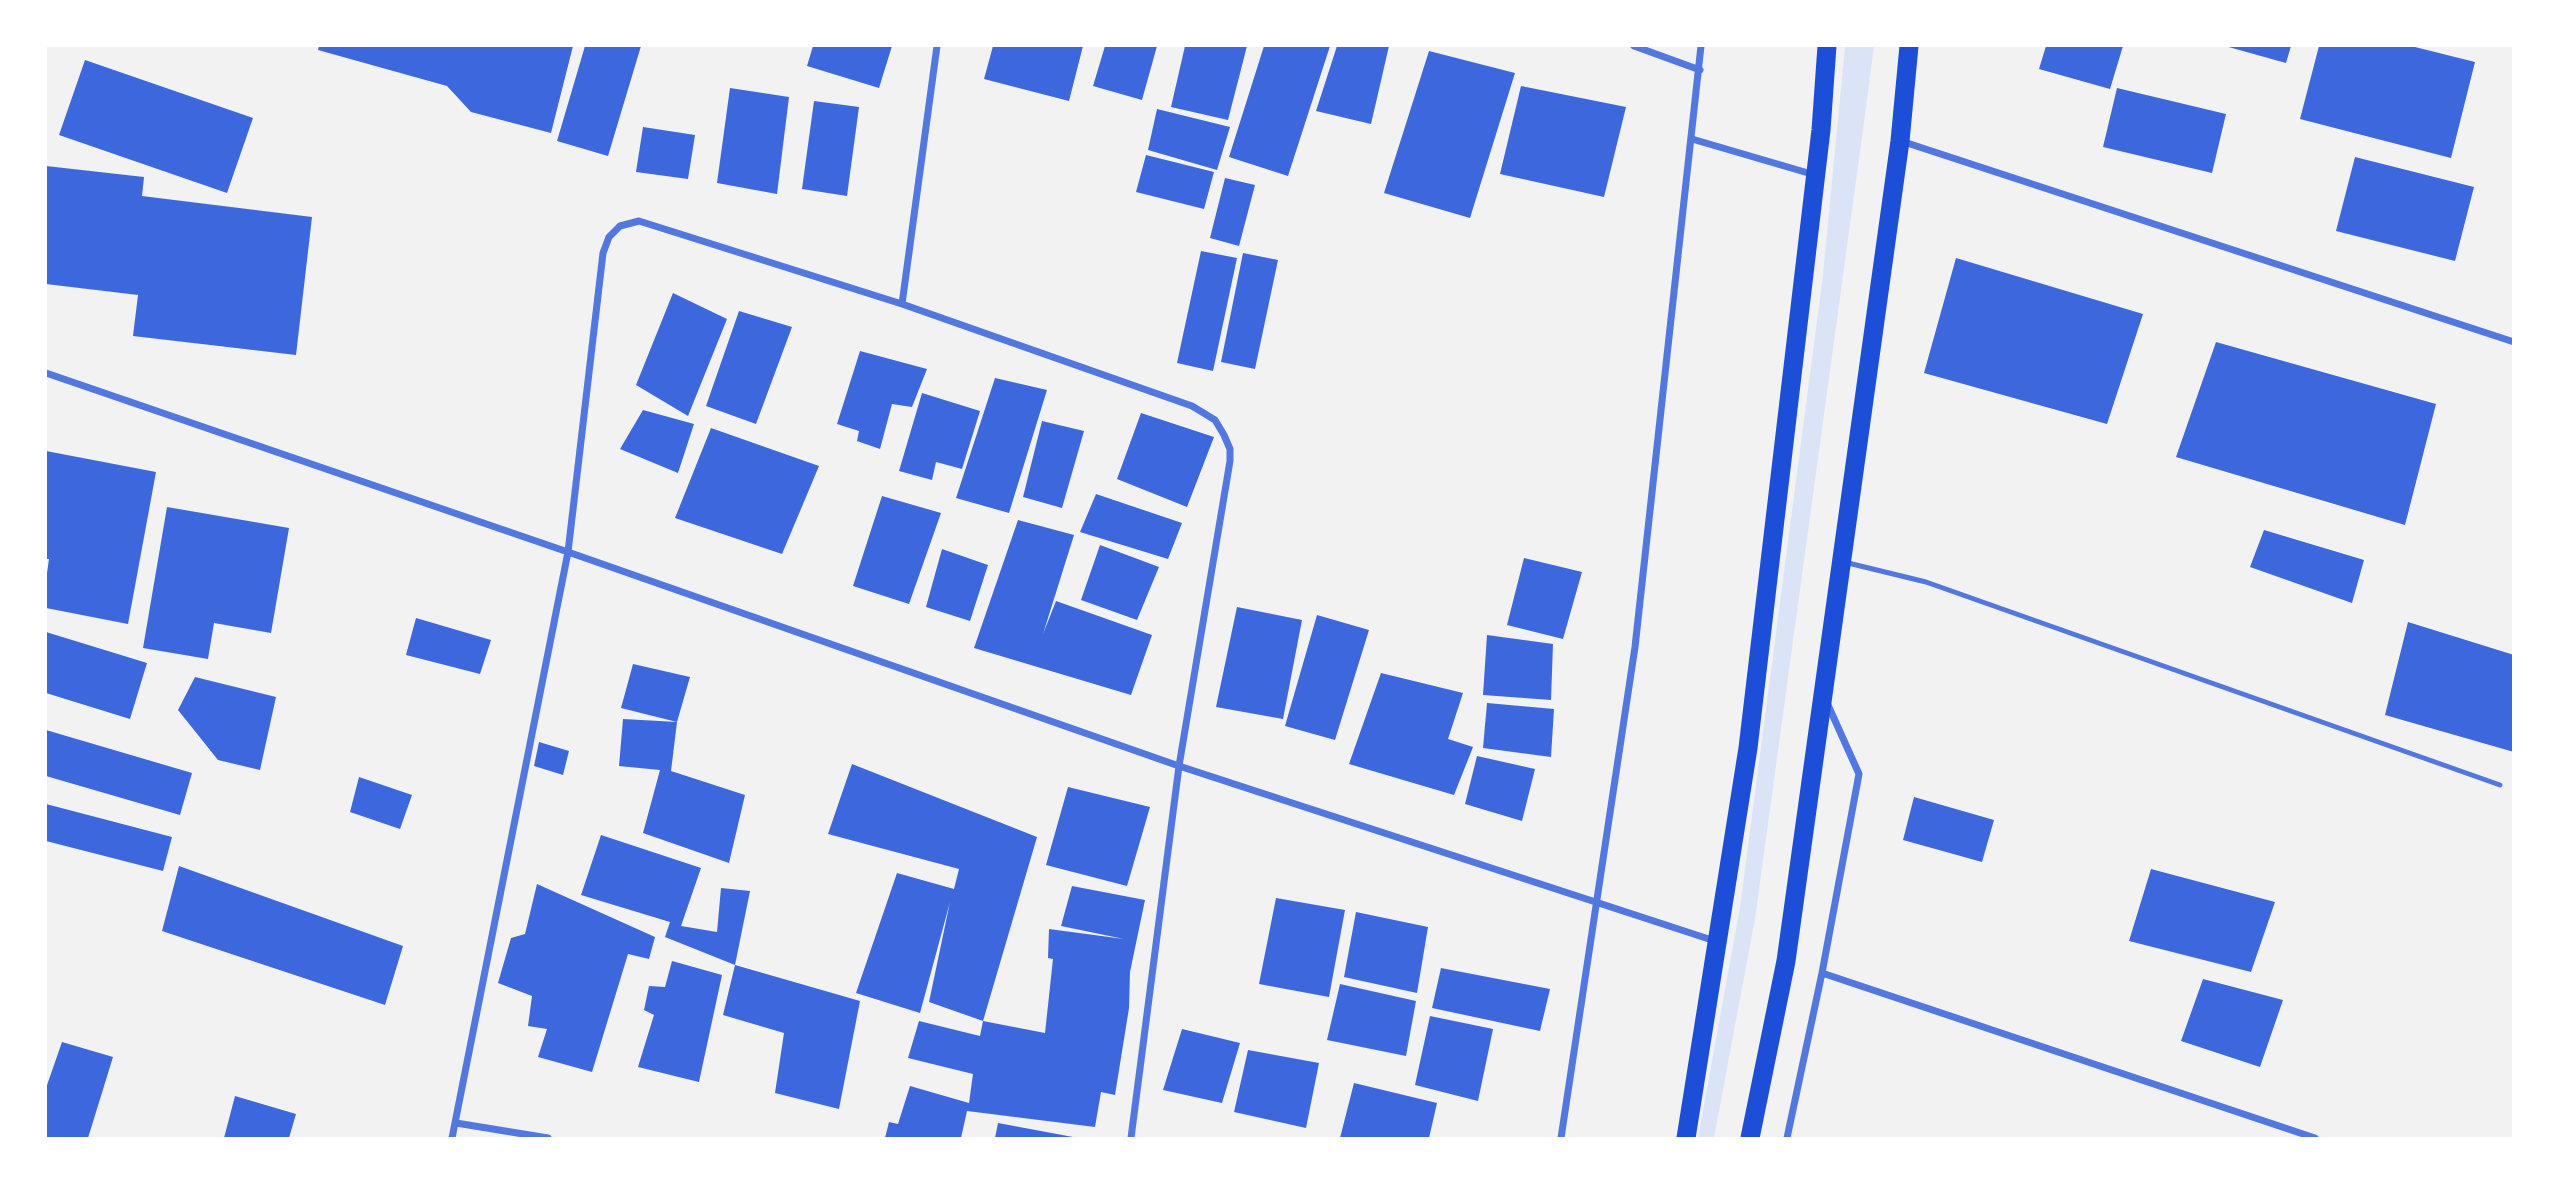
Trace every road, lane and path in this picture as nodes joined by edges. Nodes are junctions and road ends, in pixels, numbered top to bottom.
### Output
1 (937, 46) edge
2 (1634, 46) edge
3 (1701, 46) edge
4 (1827, 46) edge
5 (1909, 46) edge
6 (1699, 70) junction
7 (1692, 139) junction
8 (1900, 141) junction
9 (1815, 175) junction
10 (902, 304) junction
11 (2514, 342) edge
12 (46, 373) edge
13 (568, 552) junction
14 (1841, 561) junction
15 (1822, 693) junction
16 (1179, 766) junction
17 (2500, 785) dead end
18 (1596, 901) junction
19 (1718, 943) junction
20 (1822, 973) junction
21 (456, 1123) junction
22 (452, 1139) edge
23 (548, 1139) edge
24 (1131, 1139) edge
25 (1561, 1139) edge
26 (1686, 1139) edge
27 (1750, 1139) edge
28 (1787, 1139) edge
29 (2315, 1139) edge

1 - 10 street
2 - 6 street
3 - 6 street
4 - 9 highway
5 - 8 highway
6 - 7 street
7 - 9 street
7 - 18 street
8 - 11 street
8 - 14 highway
9 - 19 highway
10 - 13 street
10 - 16 street
12 - 13 street
13 - 16 street
13 - 21 street
14 - 15 highway
14 - 17 lane
15 - 20 street
15 - 27 highway
16 - 18 street
16 - 24 street
18 - 19 street
18 - 25 street
19 - 26 highway
20 - 28 street
20 - 29 street
21 - 22 street
21 - 23 street

